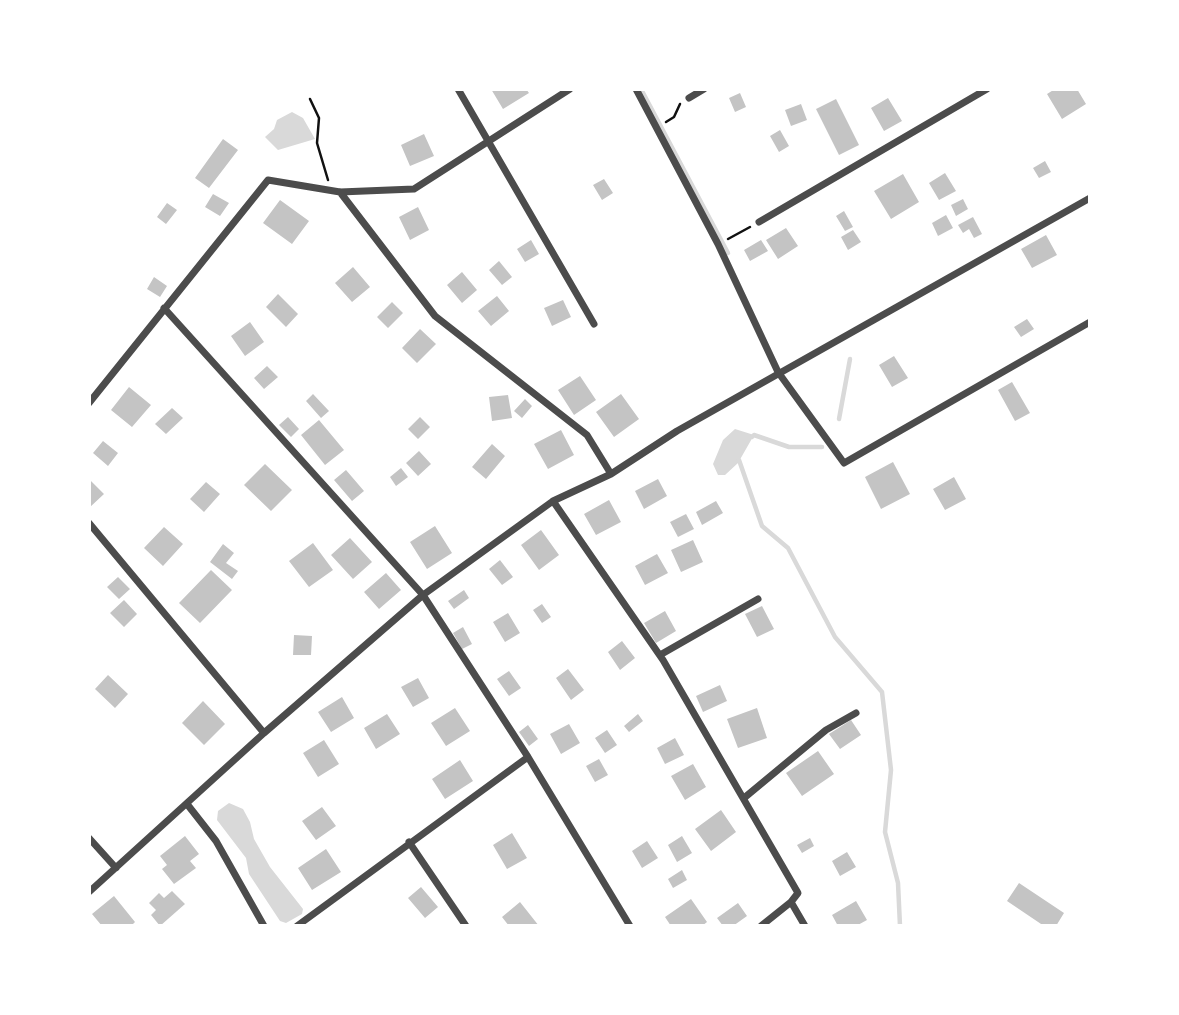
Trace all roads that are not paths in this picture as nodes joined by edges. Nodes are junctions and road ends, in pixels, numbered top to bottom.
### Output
1 (458, 89) edge
2 (570, 89) edge
3 (636, 89) edge
4 (704, 89) edge
5 (987, 89) edge
6 (689, 99) road end
7 (488, 141) junction
8 (336, 191) junction
9 (1090, 198) edge
10 (759, 222) road end
11 (164, 308) junction
12 (1090, 322) edge
13 (594, 324) dead end
14 (778, 372) junction
15 (89, 403) edge
16 (611, 474) junction
17 (553, 501) junction
18 (89, 523) edge
19 (424, 595) junction
20 (758, 599) dead end
21 (660, 655) junction
22 (856, 713) dead end
23 (264, 733) junction
24 (528, 757) junction
25 (744, 798) junction
26 (187, 804) junction
27 (89, 838) edge
28 (409, 842) junction
29 (116, 868) junction
30 (89, 892) edge
31 (791, 902) junction
32 (264, 926) edge
33 (297, 926) edge
34 (466, 926) edge
35 (630, 926) edge
36 (761, 926) edge
37 (805, 926) edge

1 - 7 street
2 - 7 street
3 - 14 street
4 - 6 street
5 - 10 street
7 - 8 street
7 - 13 street
8 - 11 street
8 - 16 street
9 - 14 street
11 - 15 street
11 - 19 street
12 - 14 street
14 - 16 street
16 - 17 street
17 - 19 street
17 - 21 street
18 - 23 street
19 - 23 street
19 - 24 street
20 - 21 street
21 - 25 street
22 - 25 street
23 - 26 street
24 - 28 street
24 - 35 street
25 - 31 street
26 - 29 street
26 - 32 street
27 - 29 street
28 - 33 street
28 - 34 street
29 - 30 street
31 - 36 street
31 - 37 street

